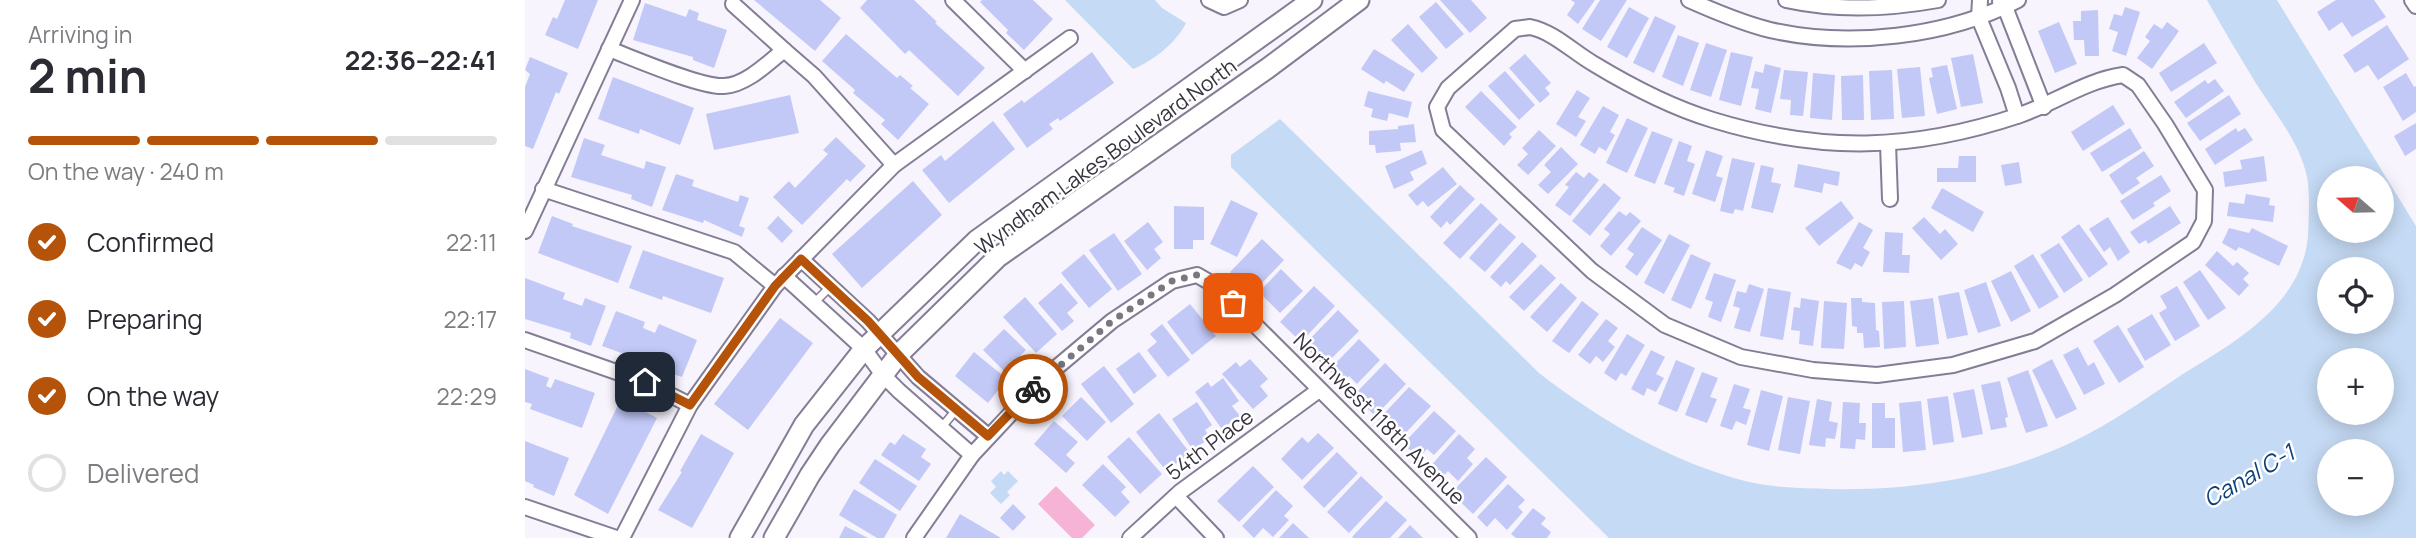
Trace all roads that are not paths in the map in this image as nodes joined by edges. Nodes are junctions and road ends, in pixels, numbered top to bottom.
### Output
1 (632, 0) edge
2 (953, 0) edge
3 (1209, 0) edge
4 (1240, 0) edge
5 (1312, 0) edge
6 (1359, 0) edge
7 (1689, 0) edge
8 (1787, 0) edge
9 (1938, 0) edge
10 (1980, 0) edge
11 (2018, 0) edge
12 (2412, 0) edge
13 (733, 4) dead end
14 (2001, 4) edge
15 (2416, 6) edge
16 (1979, 18) junction
17 (1070, 38) dead end
18 (609, 49) junction
19 (784, 50) junction
20 (1025, 71) junction
21 (2033, 79) junction
22 (2008, 88) junction
23 (2044, 107) junction
24 (2017, 116) junction
25 (1888, 144) junction
26 (894, 165) junction
27 (543, 189) junction
28 (1890, 199) dead end
29 (525, 231) edge
30 (801, 259) junction
31 (780, 281) junction
32 (831, 286) junction
33 (814, 303) junction
34 (880, 333) junction
35 (525, 340) edge
36 (864, 349) junction
37 (899, 354) junction
38 (883, 375) junction
39 (1319, 390) junction
40 (690, 405) junction
41 (956, 410) junction
42 (941, 429) junction
43 (988, 436) junction
44 (972, 455) junction
45 (1177, 496) junction
46 (525, 507) edge
47 (619, 538) edge
48 (740, 538) edge
49 (774, 538) edge
50 (914, 538) edge
51 (1130, 538) edge
52 (1216, 538) edge
53 (1469, 538) edge

1 - 18 street
2 - 20 street
3 - 4 street
5 - 34 street, Wyndham Lakes Boulevard North
6 - 37 street, Wyndham Lakes Boulevard North
7 - 16 street
8 - 9 street
10 - 16 street
11 - 14 street
12 - 15 street
13 - 19 street
14 - 16 street
14 - 21 street
16 - 22 street
17 - 20 street
18 - 19 street
18 - 27 street
19 - 26 street
20 - 26 street
21 - 22 street
21 - 23 street
22 - 24 street
23 - 24 street
23 - 25 street
24 - 25 street
25 - 28 street
26 - 30 street
27 - 29 street
27 - 31 street
30 - 31 street
30 - 32 street
31 - 33 street
31 - 40 street
32 - 33 lane
32 - 34 street
33 - 36 street
34 - 36 street, Wyndham Lakes Boulevard North
34 - 37 street
35 - 40 street
36 - 38 street
36 - 48 street, Wyndham Lakes Boulevard North
37 - 38 street, Wyndham Lakes Boulevard North
37 - 41 street
38 - 42 street
38 - 49 street, Wyndham Lakes Boulevard North
39 - 43 street, Northwest 118th Avenue
39 - 45 street, 54th Place
39 - 53 street, Northwest 118th Avenue
40 - 47 street
41 - 42 lane
41 - 43 street
42 - 44 street
43 - 44 street
44 - 50 street
45 - 51 street, 54th Place
45 - 52 street
46 - 47 street

